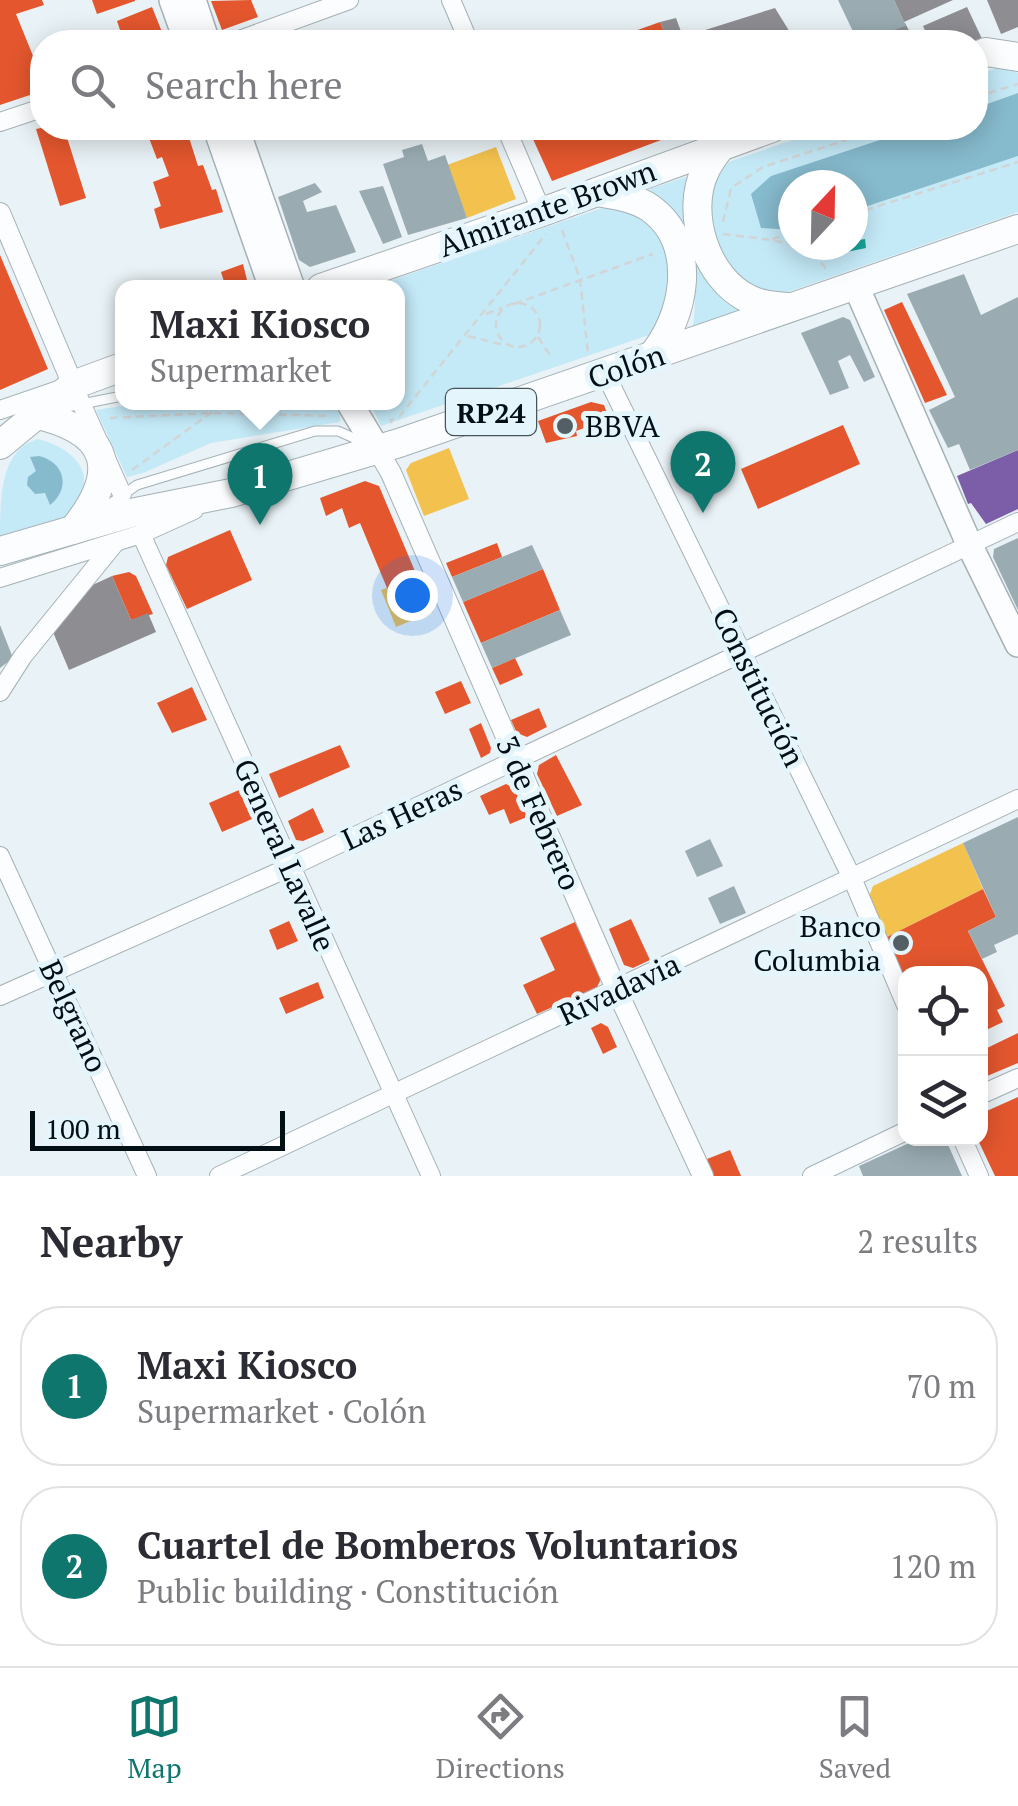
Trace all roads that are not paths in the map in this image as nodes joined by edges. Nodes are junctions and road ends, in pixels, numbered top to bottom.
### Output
1 (172, 0) edge
2 (193, 0) edge
3 (349, 0) edge
4 (452, 0) edge
5 (182, 30) edge
6 (204, 30) edge
7 (267, 30) edge
8 (465, 30) edge
9 (1018, 40) edge
10 (988, 51) edge
11 (988, 55) edge
12 (1018, 57) edge
13 (30, 112) edge
14 (0, 122) edge
15 (220, 140) edge
16 (240, 140) edge
17 (512, 140) edge
18 (737, 140) edge
19 (722, 145) junction
20 (596, 192) junction
21 (0, 213) edge
22 (551, 224) junction
23 (1018, 229) edge
24 (269, 280) edge
25 (289, 280) edge
26 (350, 280) edge
27 (846, 289) junction
28 (790, 307) junction
29 (650, 358) junction
30 (115, 372) edge
31 (598, 376) junction
32 (115, 397) edge
33 (81, 403) junction
34 (356, 410) edge
35 (0, 411) edge
36 (34, 414) junction
37 (0, 445) edge
38 (388, 446) junction
39 (98, 447) junction
40 (131, 514) junction
41 (1018, 522) edge
42 (73, 530) junction
43 (116, 542) junction
44 (970, 544) junction
45 (0, 551) edge
46 (0, 578) edge
47 (1018, 644) edge
48 (741, 650) junction
49 (0, 692) edge
50 (516, 761) junction
51 (1018, 799) edge
52 (0, 856) edge
53 (290, 866) junction
54 (852, 878) junction
55 (54, 972) junction
56 (898, 986) edge
57 (617, 991) junction
58 (0, 996) edge
59 (1018, 1078) edge
60 (988, 1091) edge
61 (394, 1094) junction
62 (898, 1134) edge
63 (966, 1146) edge
64 (147, 1176) edge
65 (219, 1176) edge
66 (431, 1176) edge
67 (703, 1176) edge
68 (812, 1176) edge
69 (979, 1176) edge

1 - 5 main road
2 - 6 main road
3 - 7 street
4 - 8 street
9 - 10 street
11 - 12 main road
13 - 14 street
15 - 24 main road
16 - 25 main road
17 - 22 street
18 - 19 main road, Almirante Brown
19 - 20 main road, Almirante Brown
19 - 28 main road
20 - 22 main road, Almirante Brown
20 - 29 main road
21 - 33 street
22 - 26 main road, Almirante Brown
23 - 27 main road, Colón / RP24
27 - 28 main road, Colón / RP24
27 - 44 main road
28 - 29 main road, Colón / RP24
29 - 31 main road, Colón / RP24
30 - 33 main road
31 - 38 main road, Colón / RP24
31 - 48 street, Constitución
32 - 33 lane
33 - 35 street
33 - 36 main road
33 - 39 street, General Lavalle
34 - 38 main road
35 - 36 street
36 - 37 main road
36 - 39 main road
38 - 40 main road, Colón / RP24
38 - 40 lane
38 - 50 street, 3 de Febrero
39 - 40 street, General Lavalle
39 - 42 main road
40 - 42 main road, Colón / RP24
40 - 43 street, Colón
40 - 53 street, General Lavalle
41 - 44 street, Las Heras
42 - 45 main road, RP24
43 - 46 street, Colón
43 - 49 street
44 - 47 main road
44 - 48 street, Las Heras
48 - 50 street, Las Heras
48 - 54 street, Constitución
50 - 53 street, Las Heras
50 - 57 street, 3 de Febrero
51 - 54 street, Rivadavia
52 - 55 street, Belgrano
53 - 55 street, Las Heras
53 - 61 street, General Lavalle
54 - 56 street, Constitución
54 - 57 street, Rivadavia
55 - 58 street, Las Heras
55 - 64 street, Belgrano
57 - 61 street, Rivadavia
57 - 67 street, 3 de Febrero
59 - 60 street
61 - 65 street, Rivadavia
61 - 66 street, General Lavalle
62 - 68 street
63 - 69 street

